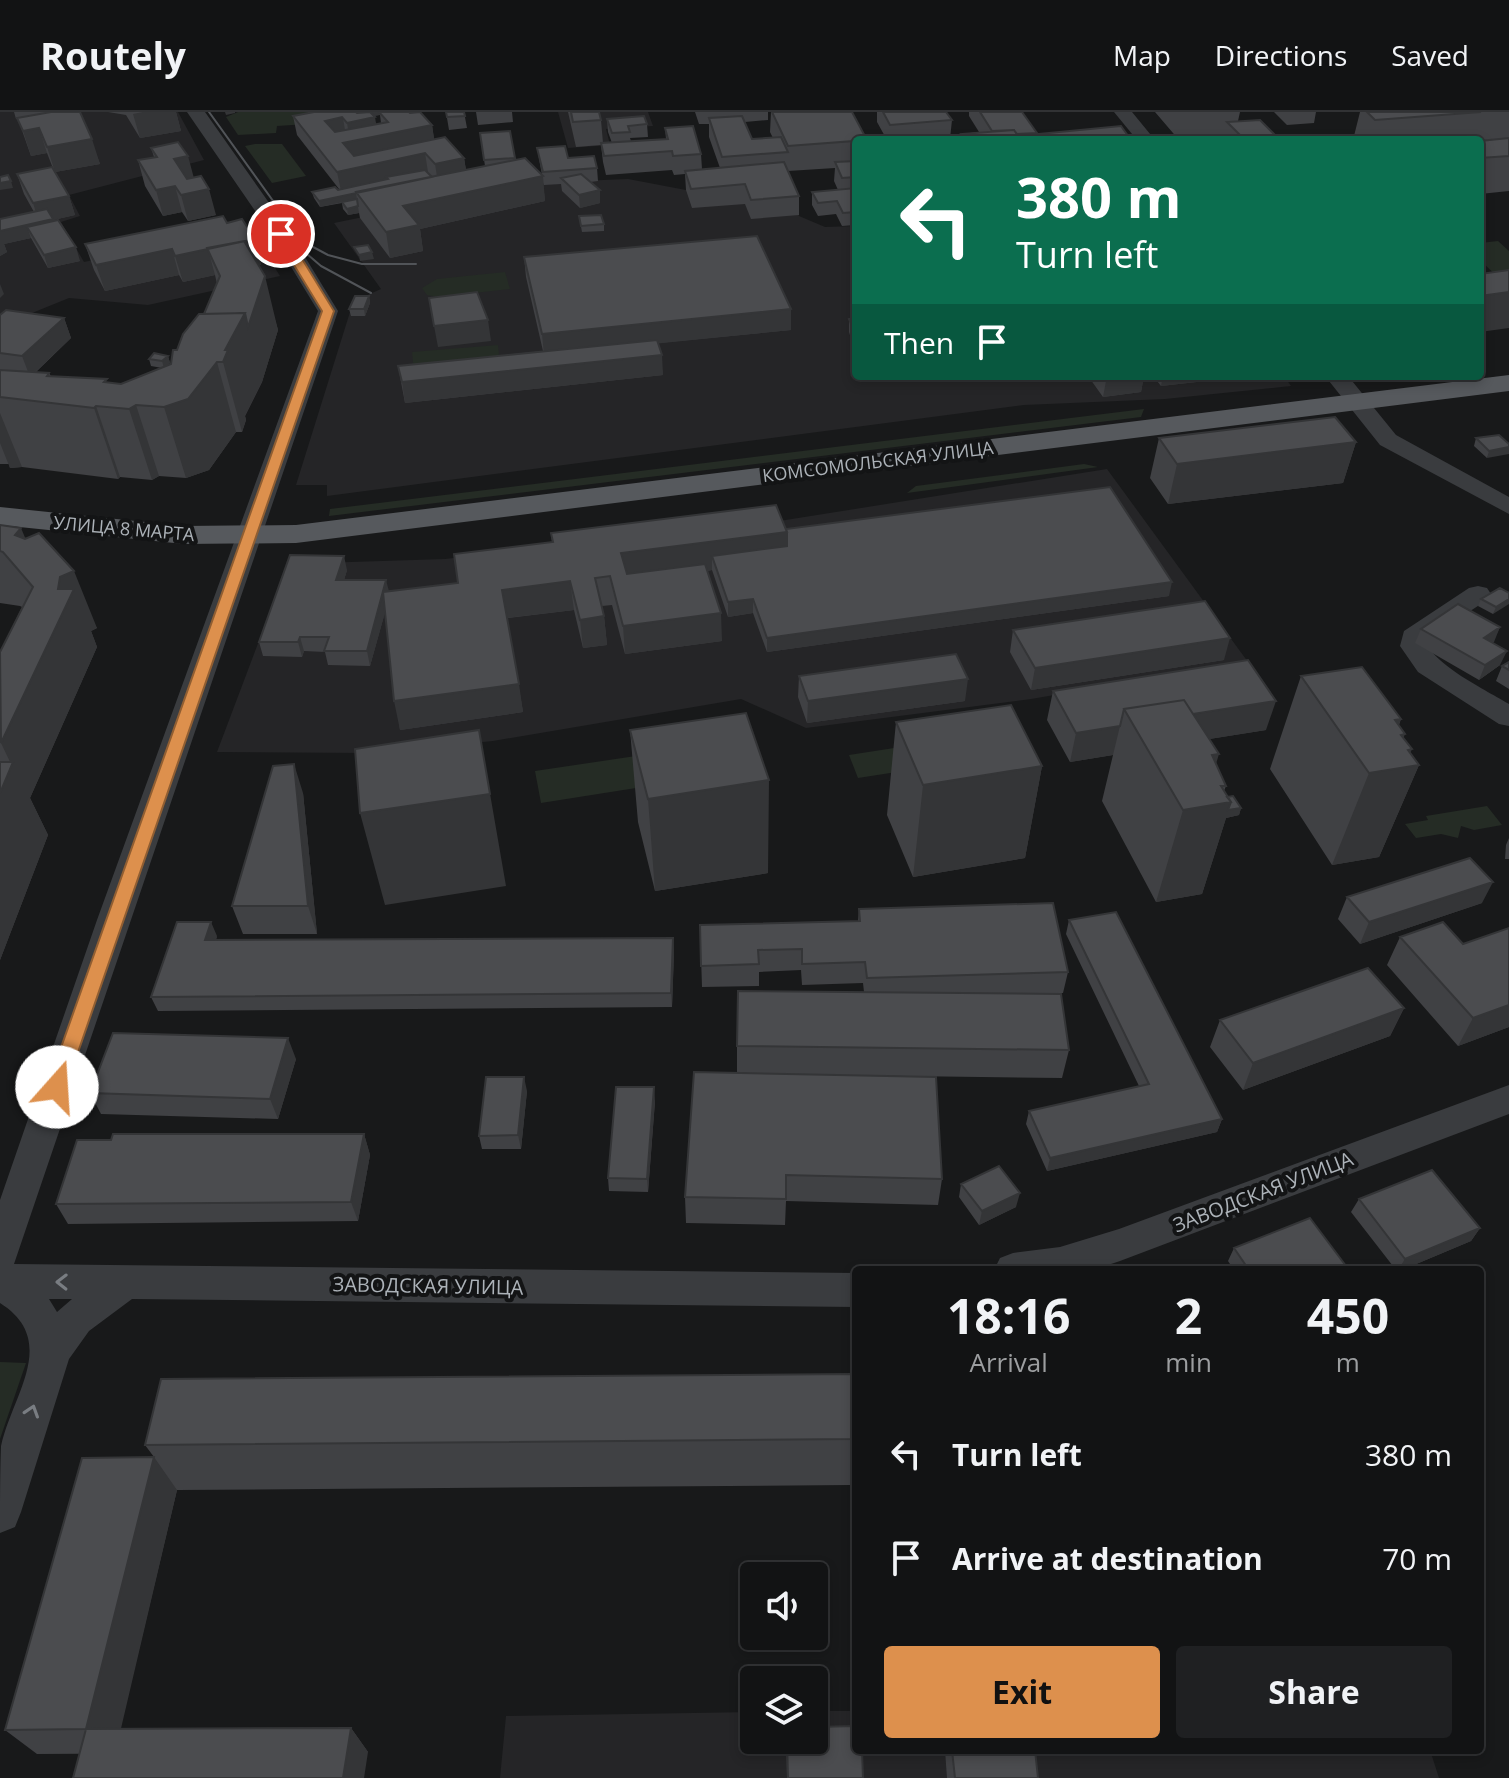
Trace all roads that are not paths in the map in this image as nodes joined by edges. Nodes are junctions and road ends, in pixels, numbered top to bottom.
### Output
1 (1123, 112) edge
2 (198, 113) edge
3 (1143, 136) edge
4 (1339, 380) edge
5 (1509, 383) edge
6 (1357, 402) junction
7 (1509, 507) edge
8 (0, 516) edge
9 (247, 537) junction
10 (1478, 594) dead end
11 (1509, 717) edge
12 (1509, 1099) edge
13 (0, 1254) edge
14 (1063, 1266) edge
15 (0, 1283) edge
16 (125, 1283) junction
17 (852, 1290) edge
18 (52, 1350) junction
19 (8, 1469) edge
20 (0, 1512) edge

1 - 3 street
2 - 9 street
4 - 6 street
5 - 6 main road, КОМСОМОЛЬСКАЯ УЛИЦА
6 - 7 street
6 - 9 main road, КОМСОМОЛЬСКАЯ УЛИЦА
8 - 9 main road, УЛИЦА 8 МАРТА
9 - 13 street
10 - 11 street
12 - 14 street, ЗАВОДСКАЯ УЛИЦА
16 -> 15 street, ЗАВОДСКАЯ УЛИЦА
15 - 18 street
16 - 17 street, ЗАВОДСКАЯ УЛИЦА
16 - 18 street
19 -> 18 street
19 - 20 street

